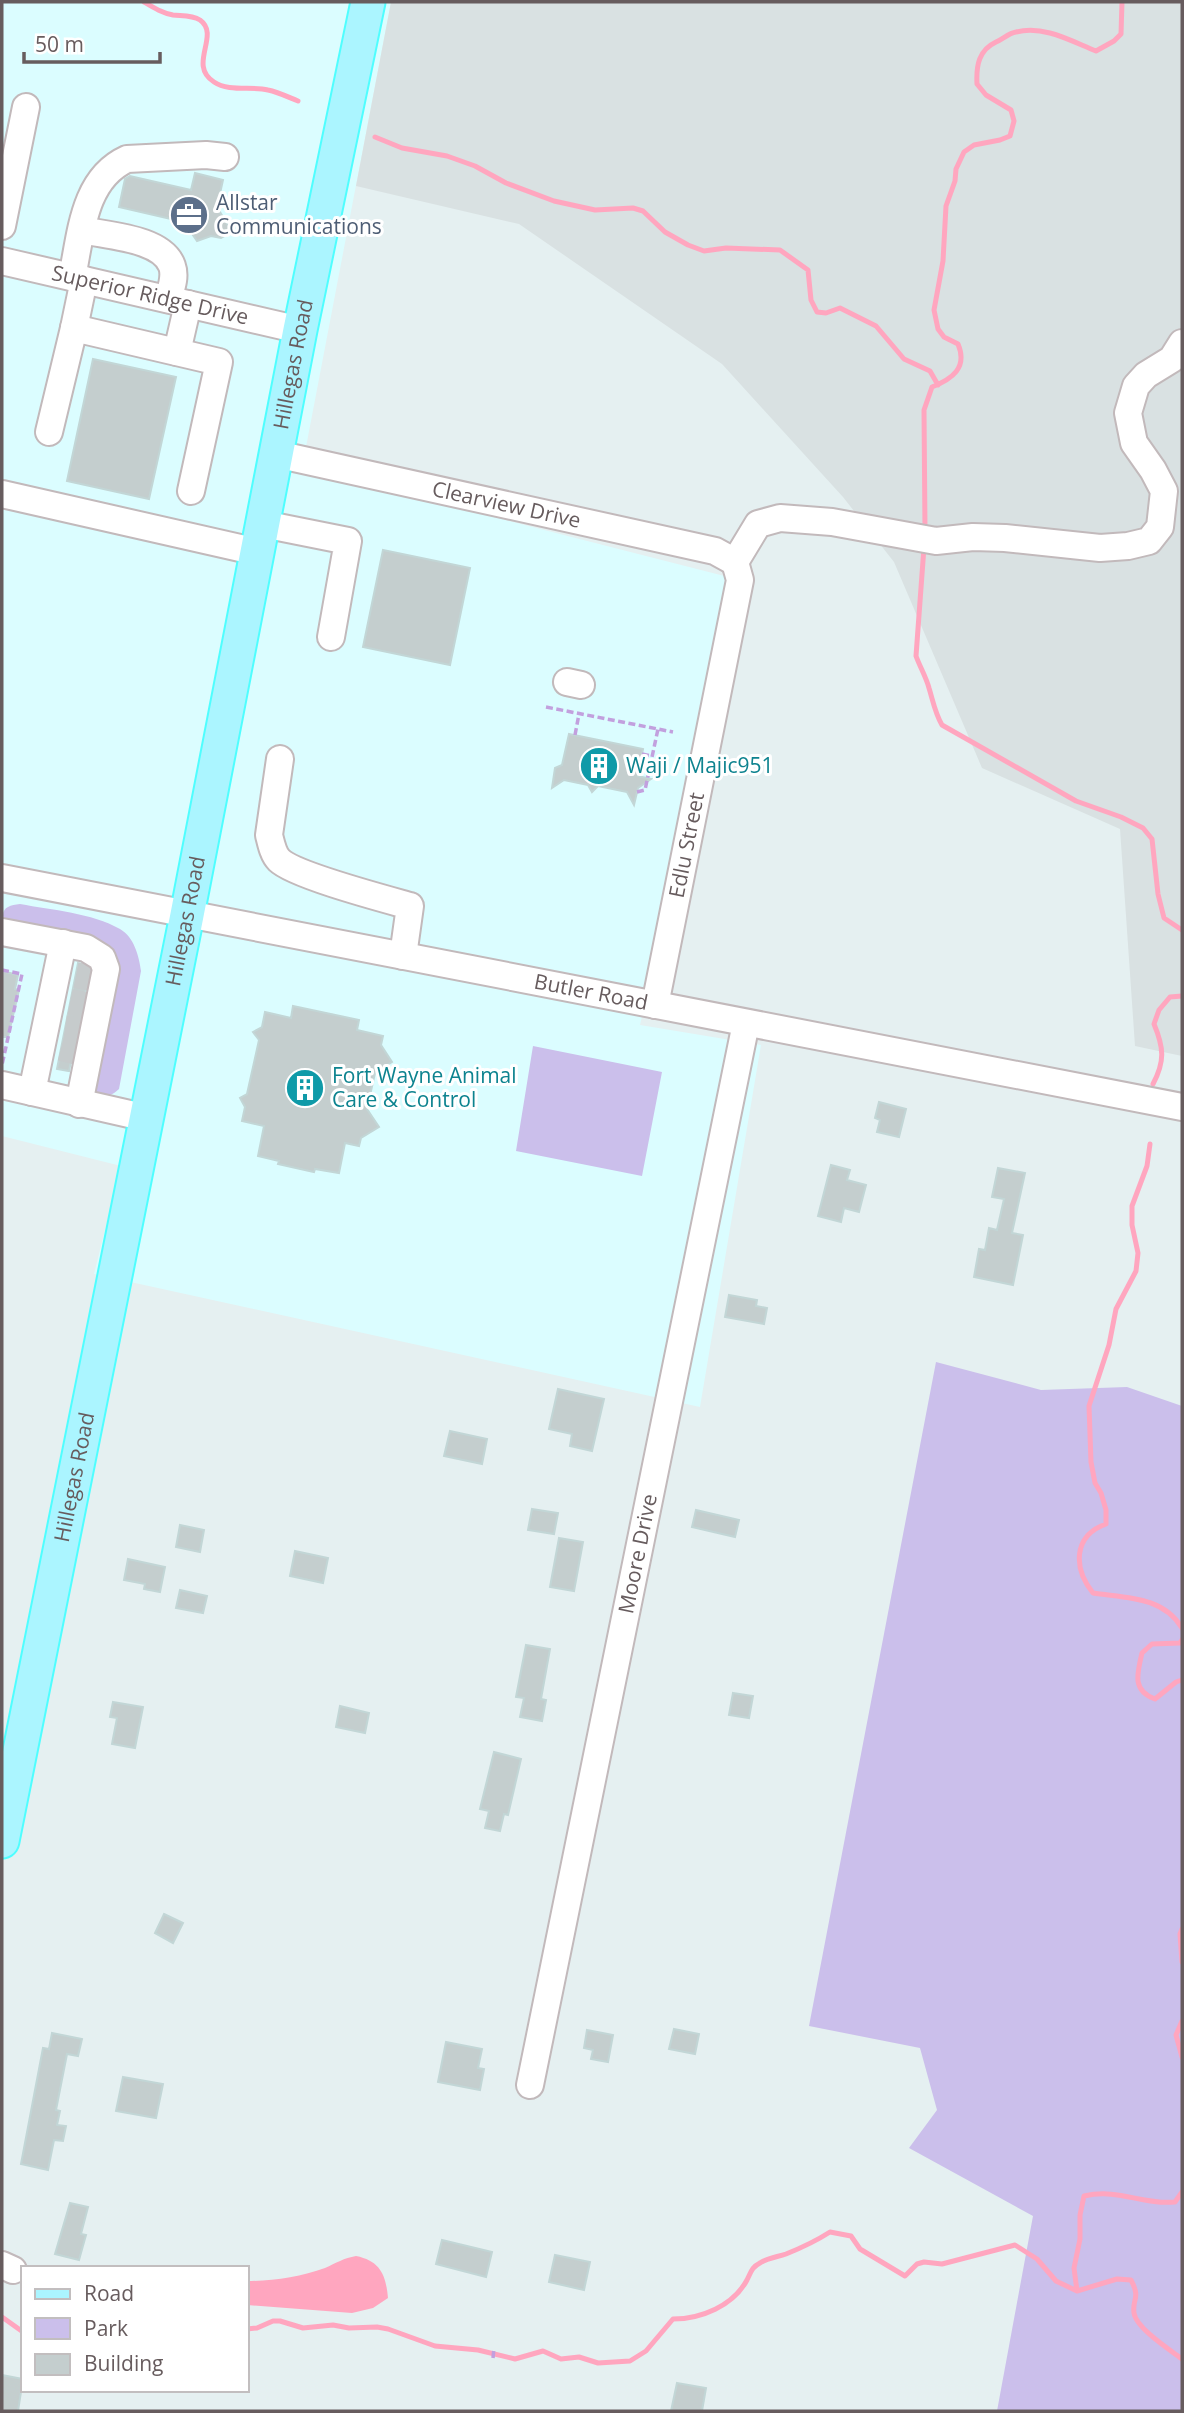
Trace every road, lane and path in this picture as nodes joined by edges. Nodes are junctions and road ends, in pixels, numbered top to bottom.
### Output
1 (368, 2) edge
2 (26, 107) dead end
3 (225, 157) dead end
4 (91, 160) dead end
5 (84, 220) junction
6 (2, 226) edge
7 (2, 261) edge
8 (78, 278) junction
9 (178, 302) junction
10 (74, 328) junction
11 (300, 330) junction
12 (1182, 343) edge
13 (177, 352) junction
14 (49, 432) dead end
15 (276, 454) junction
16 (191, 491) dead end
17 (2, 494) edge
18 (260, 538) junction
19 (735, 562) junction
20 (331, 637) dead end
21 (546, 707) dead end
22 (579, 714) junction
23 (658, 729) junction
24 (673, 732) dead end
25 (575, 735) dead end
26 (642, 754) dead end
27 (652, 756) junction
28 (280, 759) dead end
29 (637, 792) dead end
30 (2, 878) edge
31 (187, 915) junction
32 (2, 932) edge
33 (63, 943) junction
34 (403, 956) junction
35 (2, 970) edge
36 (83, 976) junction
37 (655, 1005) junction
38 (746, 1023) junction
39 (73, 1027) junction
40 (2, 1067) edge
41 (2, 1085) edge
42 (32, 1092) junction
43 (79, 1104) junction
44 (1182, 1107) edge
45 (147, 1118) junction
46 (2, 1841) edge
47 (530, 2085) dead end
48 (494, 2348) dead end
49 (493, 2358) dead end

1 - 11 main road, Hillegas Road
2 - 6 street
3 - 5 street
4 - 5 street
5 - 8 street
5 - 9 street
7 - 8 street, Superior Ridge Drive
8 - 9 street, Superior Ridge Drive
8 - 10 street
9 - 11 street, Superior Ridge Drive
9 - 13 street
10 - 13 street
10 - 14 street
11 - 15 main road, Hillegas Road
12 - 19 street
13 - 16 street
15 - 18 main road, Hillegas Road
15 - 19 street, Clearview Drive
17 - 18 street
18 - 20 street
18 - 31 main road, Hillegas Road
19 - 37 street, Edlu Street
21 - 22 path
22 - 23 path
22 - 25 path
23 - 24 path
23 - 27 path
26 - 27 path
27 - 29 path
28 - 34 street
30 - 31 street, Butler Road
31 - 34 street, Butler Road
31 - 45 main road, Hillegas Road
32 - 33 street
33 - 36 street
33 - 36 street
34 - 37 street, Butler Road
35 - 40 path
36 - 39 street
36 - 39 street
37 - 38 street, Butler Road
38 - 44 street, Butler Road
38 - 47 street, Moore Drive
39 - 42 street
39 - 43 street
41 - 42 street
42 - 43 street
43 - 45 street
45 - 46 main road, Hillegas Road
48 - 49 path

